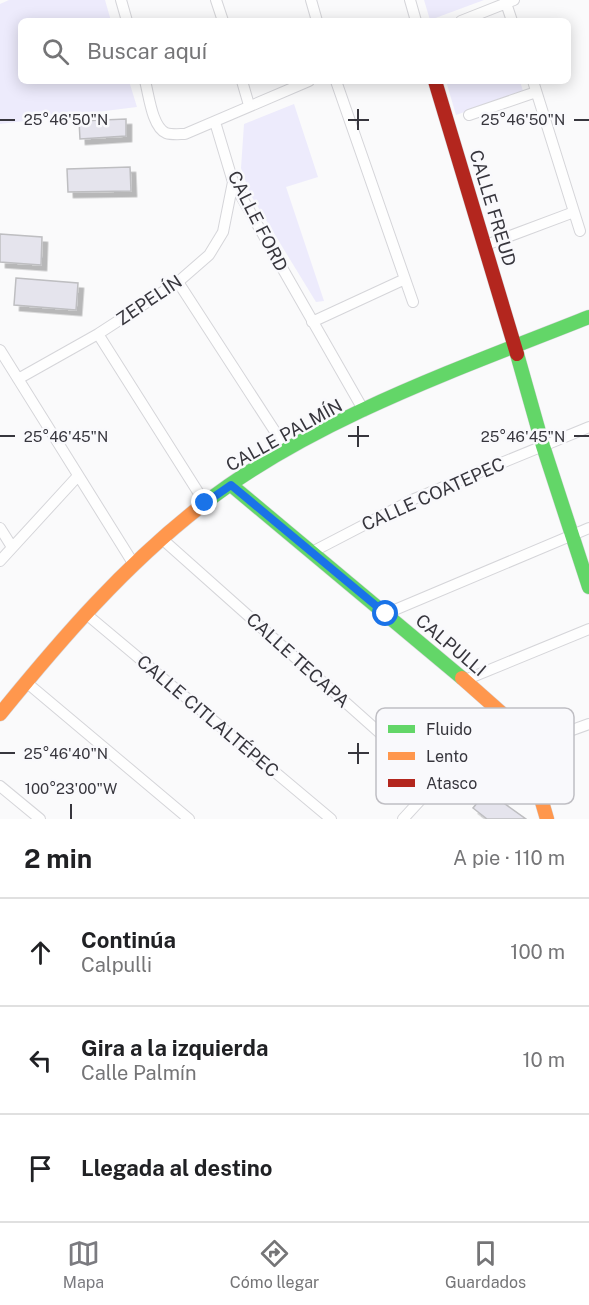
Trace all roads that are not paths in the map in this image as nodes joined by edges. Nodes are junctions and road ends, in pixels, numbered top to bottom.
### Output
1 (121, 0) edge
2 (216, 0) edge
3 (311, 0) edge
4 (410, 0) edge
5 (508, 1) edge
6 (126, 18) edge
7 (222, 18) edge
8 (316, 18) edge
9 (415, 18) edge
10 (468, 18) edge
11 (511, 18) edge
12 (146, 84) edge
13 (243, 84) edge
14 (302, 84) edge
15 (337, 84) edge
16 (436, 84) edge
17 (533, 84) edge
18 (536, 92) junction
19 (249, 105) junction
20 (469, 116) dead end
21 (216, 122) junction
22 (233, 182) junction
23 (574, 212) junction
24 (580, 231) dead end
25 (486, 245) junction
26 (405, 279) junction
27 (178, 282) junction
28 (413, 302) dead end
29 (589, 317) edge
30 (312, 322) junction
31 (98, 334) junction
32 (516, 346) junction
33 (0, 350) edge
34 (18, 379) junction
35 (364, 411) junction
36 (589, 427) edge
37 (543, 446) junction
38 (287, 450) junction
39 (77, 477) junction
40 (231, 485) junction
41 (205, 503) junction
42 (0, 528) edge
43 (589, 528) edge
44 (571, 536) junction
45 (160, 538) junction
46 (12, 547) junction
47 (312, 552) junction
48 (0, 561) edge
49 (133, 563) junction
50 (589, 587) edge
51 (85, 613) junction
52 (386, 614) junction
53 (589, 629) edge
54 (465, 680) junction
55 (26, 682) junction
56 (496, 708) edge
57 (0, 714) edge
58 (589, 724) edge
59 (574, 729) edge
60 (376, 730) edge
61 (0, 786) edge
62 (417, 804) edge
63 (543, 804) edge
64 (40, 819) edge
65 (189, 819) edge
66 (331, 819) edge
67 (403, 819) edge
68 (547, 819) edge

1 - 6 street
2 - 7 street
3 - 8 street
4 - 9 street
5 - 10 street
5 - 11 street
12 - 21 street
13 - 19 street
14 - 19 street
15 - 26 street
16 - 25 street, CALLE FREUD
17 - 18 street
18 - 20 street
18 - 23 street
19 - 21 street
21 - 22 street, CALLE FORD
22 - 27 street, ZEPELÍN
22 - 30 street, CALLE FORD
23 - 24 street
23 - 25 street
25 - 32 street, CALLE FREUD
26 - 28 street
26 - 30 street
27 - 31 street, ZEPELÍN
27 - 38 street
29 - 32 street, CALLE PALMÍN
30 - 35 street, CALLE FORD
31 - 34 street, ZEPELÍN
31 - 41 street
32 - 35 street, CALLE PALMÍN
32 - 37 street, CALLE FREUD
33 - 34 street
34 - 39 street
35 - 38 street, CALLE PALMÍN
36 - 37 street, CALLE COATEPEC
37 - 44 street, CALLE FREUD
37 - 47 street, CALLE COATEPEC
38 - 40 street, CALLE PALMÍN
39 - 46 street
39 - 49 street
40 - 41 street, CALLE PALMÍN
40 - 47 street, CALPULLI
41 - 45 street, CALLE PALMÍN
42 - 46 street
43 - 44 street
44 - 50 street, CALLE FREUD
44 - 52 street
45 - 49 street, CALLE PALMÍN
45 - 60 street, CALLE TECAPA
46 - 48 street
47 - 52 street, CALPULLI
49 - 51 street, CALLE PALMÍN
51 - 55 street, CALLE PALMÍN
51 - 66 street, CALLE CITLALTÉPEC
52 - 54 street, CALPULLI
53 - 54 street
54 - 56 street, CALPULLI
55 - 57 street, CALLE PALMÍN
55 - 65 street
58 - 59 street
61 - 64 street
62 - 67 street
63 - 68 street, CALPULLI

